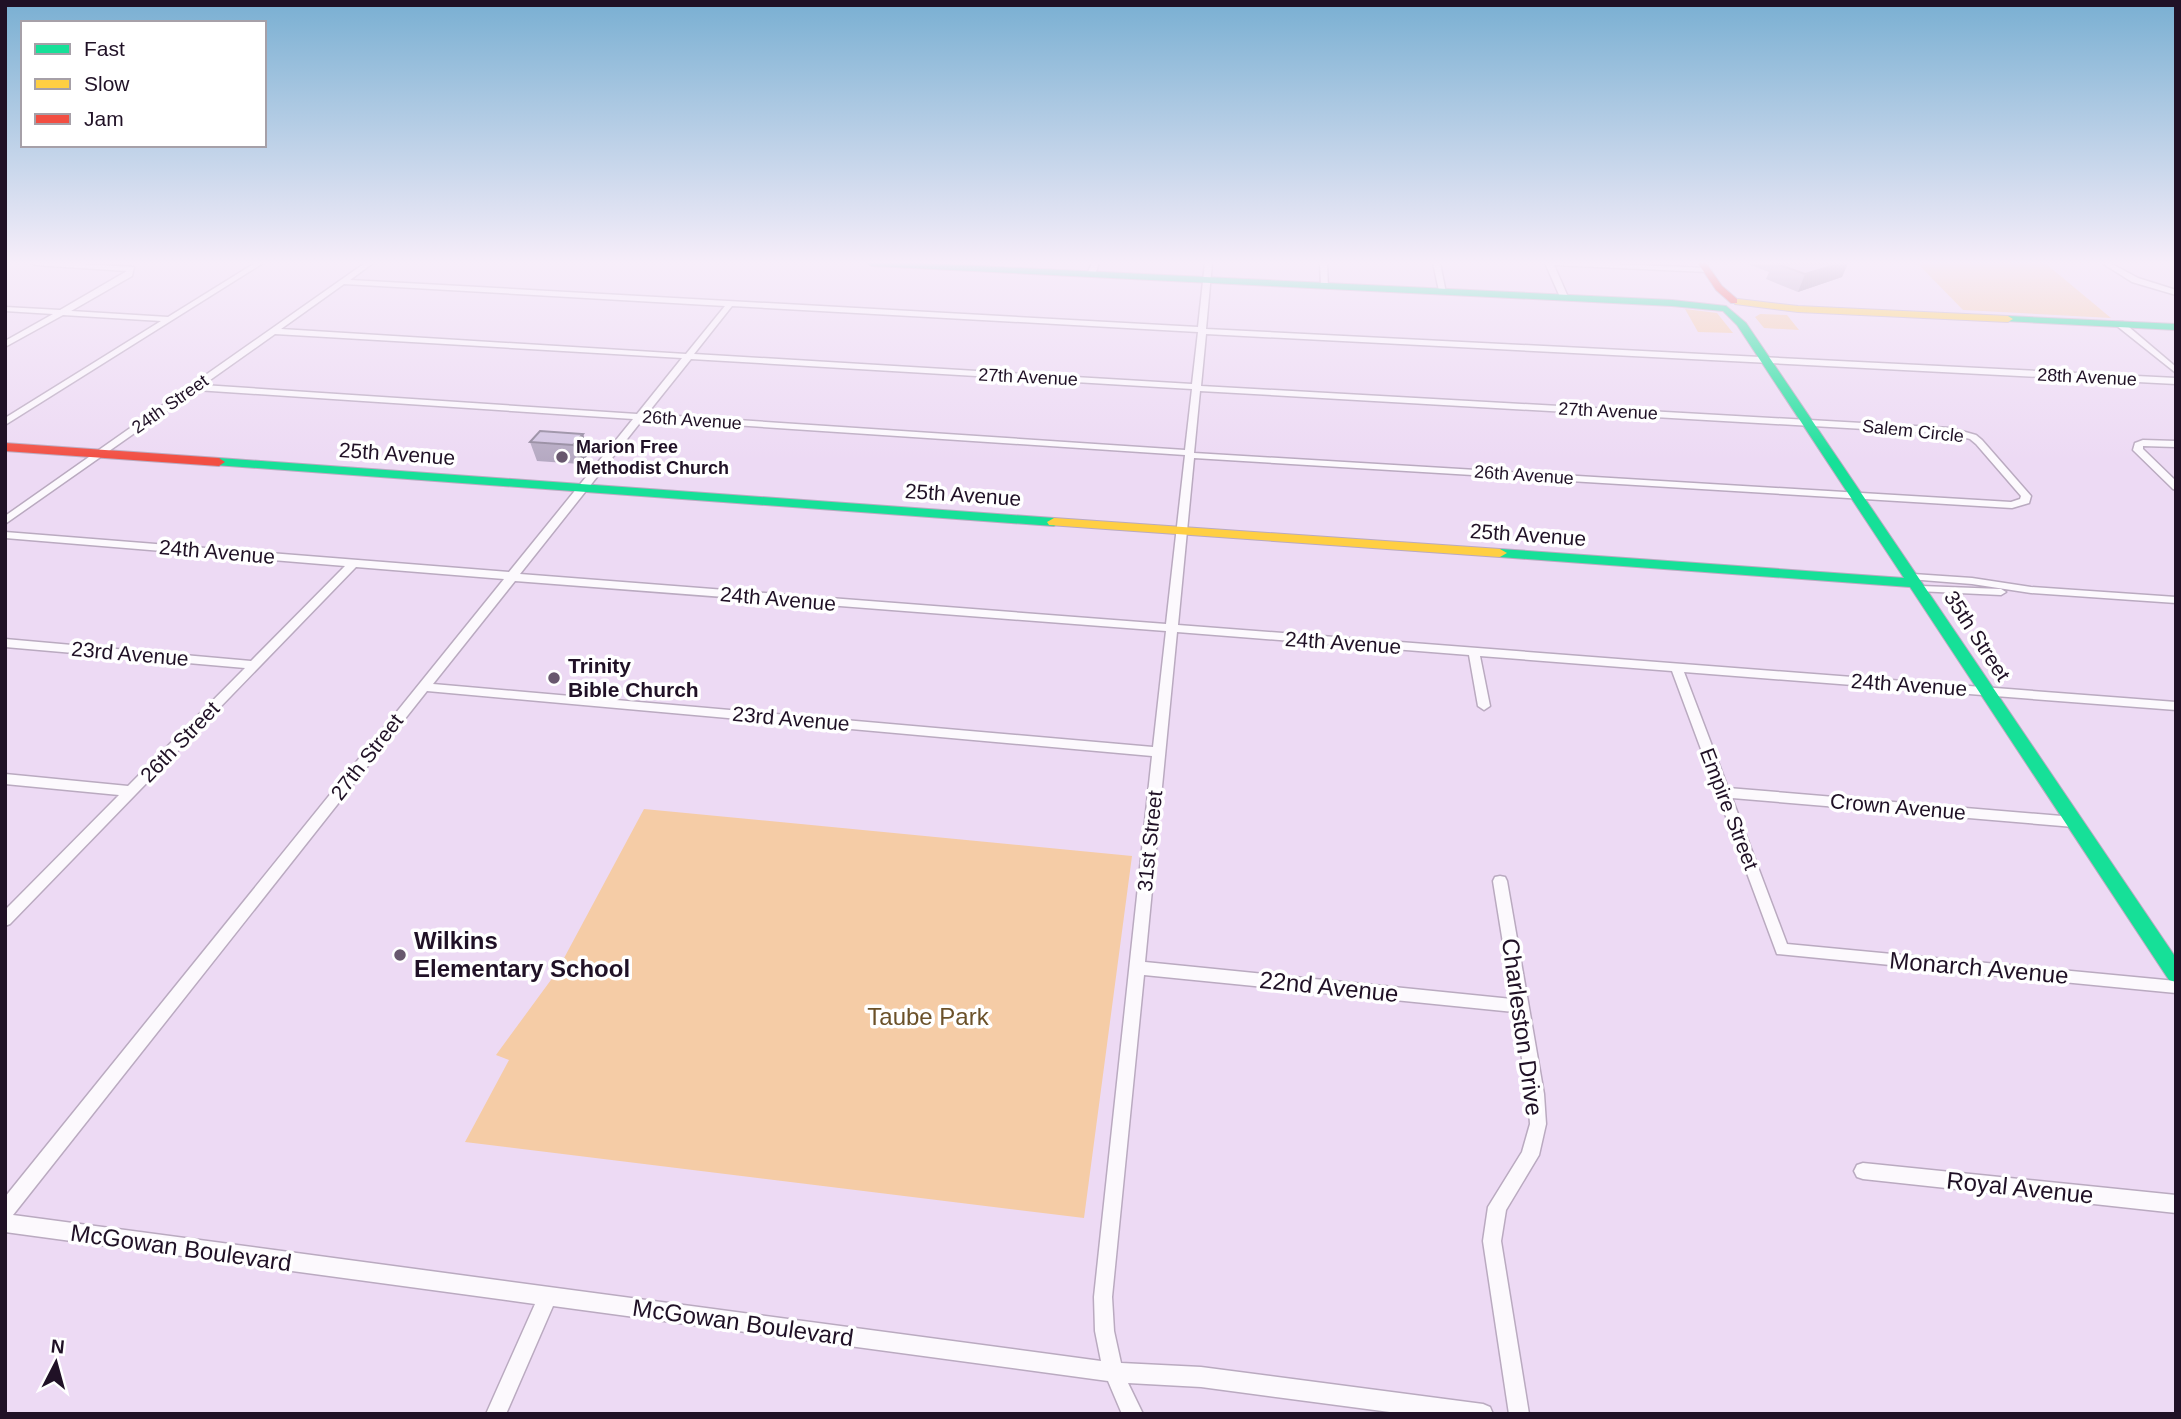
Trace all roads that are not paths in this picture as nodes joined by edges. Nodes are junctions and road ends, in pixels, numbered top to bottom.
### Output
1 (33, 329) edge
2 (154, 329) edge
3 (276, 329) edge
4 (710, 329) edge
5 (1171, 329) edge
6 (1746, 329) edge
7 (2126, 329) edge
8 (273, 331) junction
9 (1202, 331) junction
10 (5, 345) edge
11 (688, 356) junction
12 (1768, 361) junction
13 (2176, 371) edge
14 (2176, 381) edge
15 (194, 387) junction
16 (1196, 387) junction
17 (640, 416) junction
18 (5, 422) edge
19 (1810, 422) junction
20 (2176, 444) edge
21 (5, 447) edge
22 (100, 453) junction
23 (1189, 454) junction
24 (2176, 487) edge
25 (582, 488) junction
26 (1858, 495) junction
27 (5, 521) edge
28 (1182, 531) junction
29 (5, 535) edge
30 (354, 563) junction
31 (512, 576) junction
32 (1917, 583) junction
33 (2176, 600) edge
34 (1171, 630) junction
35 (5, 643) edge
36 (1474, 653) junction
37 (255, 665) junction
38 (1677, 668) junction
39 (423, 687) junction
40 (1989, 691) junction
41 (1484, 706) dead end
42 (2176, 706) edge
43 (1159, 752) junction
44 (5, 779) edge
45 (131, 791) junction
46 (1723, 792) junction
47 (2074, 822) junction
48 (1500, 881) dead end
49 (5, 920) edge
50 (1782, 950) joint
51 (1137, 968) junction
52 (2176, 974) edge
53 (2176, 986) edge
54 (1521, 1006) junction
55 (1863, 1171) dead end
56 (2176, 1204) edge
57 (5, 1211) edge
58 (5, 1223) edge
59 (547, 1297) junction
60 (1112, 1372) junction
61 (496, 1414) edge
62 (1133, 1414) edge
63 (1483, 1414) edge
64 (1519, 1414) edge

1 - 10 street
2 - 18 street
3 - 8 street, 24th Street
4 - 11 street, 27th Street
5 - 9 street, 28th Avenue
6 - 12 street, 35th Street
7 - 13 street
8 - 11 street, 27th Avenue
8 - 15 street, 24th Street
9 - 12 street, 28th Avenue
9 - 16 street, 31st Street
11 - 16 street, 27th Avenue
11 - 17 street, 27th Street
12 - 14 street, 28th Avenue
12 - 19 street, 35th Street
15 - 17 street, 26th Avenue
15 - 22 street, 24th Street
16 - 19 street, 27th Avenue
16 - 23 street, 31st Street
17 - 23 street, 26th Avenue
17 - 25 street, 27th Street
19 - 26 street, 35th Street
19 - 26 street, Salem Circle
20 - 24 street
21 - 22 street, 25th Avenue
22 - 25 street, 25th Avenue
22 - 27 street, 24th Street
23 - 26 street, 26th Avenue
23 - 28 street, 31st Street
25 - 28 street, 25th Avenue
25 - 31 street, 27th Street
26 - 32 street, 35th Street
28 - 32 street, 25th Avenue
28 - 34 street, 31st Street
29 - 30 street, 24th Avenue
30 - 31 street, 24th Avenue
30 - 37 street, 26th Street
31 - 34 street, 24th Avenue
31 - 39 street, 27th Street
32 - 33 street
32 - 40 street, 35th Street
34 - 36 street, 24th Avenue
34 - 43 street, 31st Street
35 - 37 street, 23rd Avenue
36 - 38 street, 24th Avenue
36 - 41 street
37 - 45 street, 26th Street
38 - 40 street, 24th Avenue
38 - 46 street, Empire Street
39 - 43 street, 23rd Avenue
39 - 57 street, 27th Street
40 - 42 street, 24th Avenue
40 - 47 street, 35th Street
43 - 51 street, 31st Street
44 - 45 street
45 - 49 street, 26th Street
46 - 47 street, Crown Avenue
46 - 50 street, Empire Street
47 - 52 street, 35th Street
48 - 54 street, Charleston Drive
50 - 53 street, Monarch Avenue
51 - 54 street, 22nd Avenue
51 - 60 street, 31st Street
54 - 64 street, Charleston Drive
55 - 56 street, Royal Avenue
58 - 59 street, McGowan Boulevard
59 - 60 street, McGowan Boulevard
59 - 61 street
60 - 62 street, 31st Street
60 - 63 street, McGowan Boulevard

